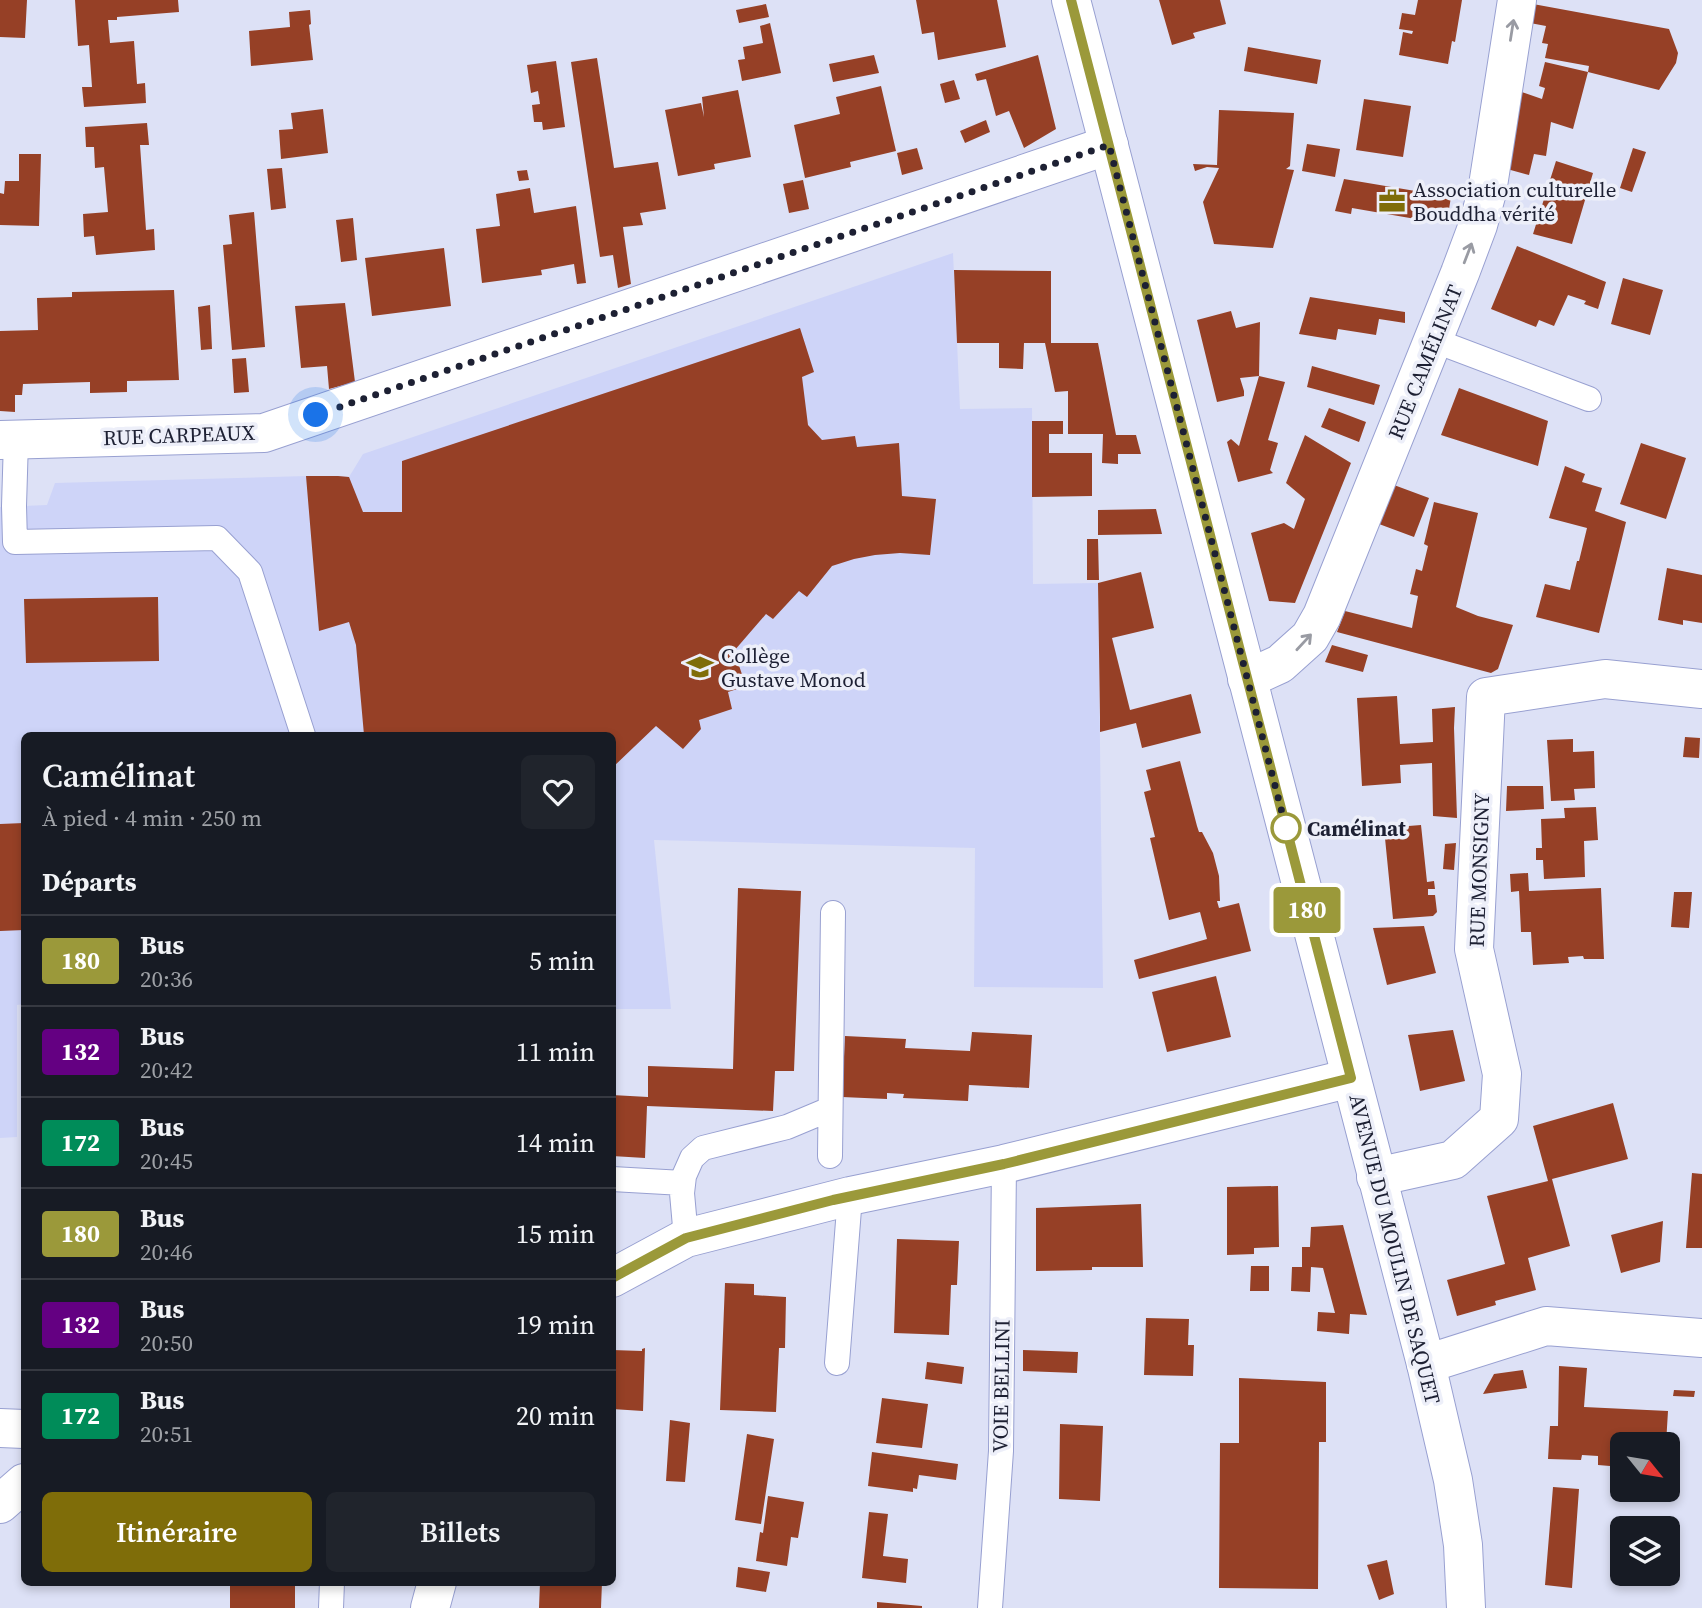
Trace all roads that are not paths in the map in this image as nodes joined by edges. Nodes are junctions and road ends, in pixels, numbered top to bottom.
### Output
1 (1071, 0) edge
2 (1517, 0) edge
3 (1109, 145) junction
4 (1433, 340) junction
5 (1589, 399) dead end
6 (8, 440) edge
7 (1247, 679) junction
8 (1702, 689) edge
9 (302, 732) edge
10 (833, 913) dead end
11 (1351, 1078) junction
12 (830, 1110) junction
13 (830, 1156) dead end
14 (1004, 1164) junction
15 (1376, 1177) junction
16 (616, 1179) edge
17 (682, 1183) junction
18 (850, 1196) junction
19 (686, 1238) junction
20 (616, 1276) edge
21 (1702, 1338) edge
22 (837, 1363) dead end
23 (1426, 1364) junction
24 (0, 1428) edge
25 (21, 1429) edge
26 (21, 1486) edge
27 (0, 1504) edge
28 (332, 1586) edge
29 (436, 1586) edge
30 (331, 1608) edge
31 (430, 1608) edge
32 (990, 1608) edge
33 (1466, 1608) edge

1 - 3 street, AVENUE DU MOULIN DE SAQUET
4 -> 2 street, RUE CAMÉLINAT
3 - 6 street, RUE CARPEAUX
3 - 7 street, AVENUE DU MOULIN DE SAQUET
4 - 5 lane
7 -> 4 street, RUE CAMÉLINAT
6 - 9 lane
7 - 11 street, AVENUE DU MOULIN DE SAQUET
8 - 15 street, RUE MONSIGNY
10 - 12 lane
11 - 14 street
11 - 15 street, AVENUE DU MOULIN DE SAQUET
12 - 13 lane
12 - 17 lane
14 - 18 street
14 - 32 lane, VOIE BELLINI
15 - 23 street, AVENUE DU MOULIN DE SAQUET
16 - 17 lane
17 - 19 lane
18 - 19 street
18 - 22 lane
19 - 20 street
21 - 23 street
23 - 33 street, AVENUE DU MOULIN DE SAQUET
24 - 25 street
26 - 27 street
28 - 30 lane
29 - 31 street

